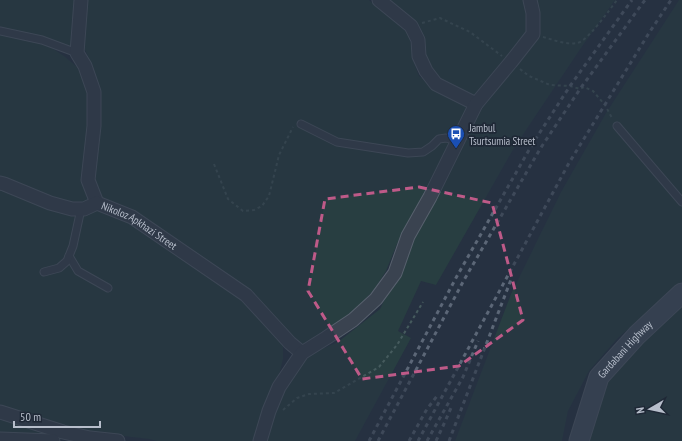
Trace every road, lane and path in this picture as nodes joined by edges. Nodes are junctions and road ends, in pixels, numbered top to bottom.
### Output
1 (81, 0) edge
2 (379, 0) edge
3 (530, 0) edge
4 (617, 0) edge
5 (411, 26) junction
6 (0, 31) edge
7 (533, 34) junction
8 (76, 53) junction
9 (511, 62) junction
10 (476, 104) junction
11 (301, 124) joint
12 (617, 126) joint
13 (458, 141) junction
14 (214, 164) dead end
15 (0, 184) edge
16 (682, 202) edge
17 (97, 203) junction
18 (81, 209) junction
19 (69, 256) junction
20 (44, 272) dead end
21 (108, 288) dead end
22 (682, 293) edge
23 (423, 302) dead end
24 (302, 353) junction
25 (0, 412) edge
26 (266, 423) junction
27 (90, 438) junction
28 (0, 439) edge
29 (53, 441) edge
30 (65, 441) edge
31 (118, 441) edge
32 (260, 441) edge
33 (579, 441) edge

1 - 8 street
2 - 5 street
3 - 7 street
4 - 7 path
5 - 9 path
5 - 10 street
6 - 8 lane
7 - 9 street
8 - 17 street, Nikoloz Apkhazi Street
9 - 10 street
9 - 12 path
10 - 13 street
11 - 13 lane
11 - 14 path
12 - 16 lane
13 - 24 street
15 - 18 street
17 - 18 street
17 - 24 street, Nikoloz Apkhazi Street
18 - 19 lane
19 - 20 lane
19 - 21 lane
22 - 33 main road, Gardabani Highway
23 - 26 path
24 - 26 street
25 - 27 street
26 - 32 street
27 - 30 street
27 - 31 street
28 - 29 street

